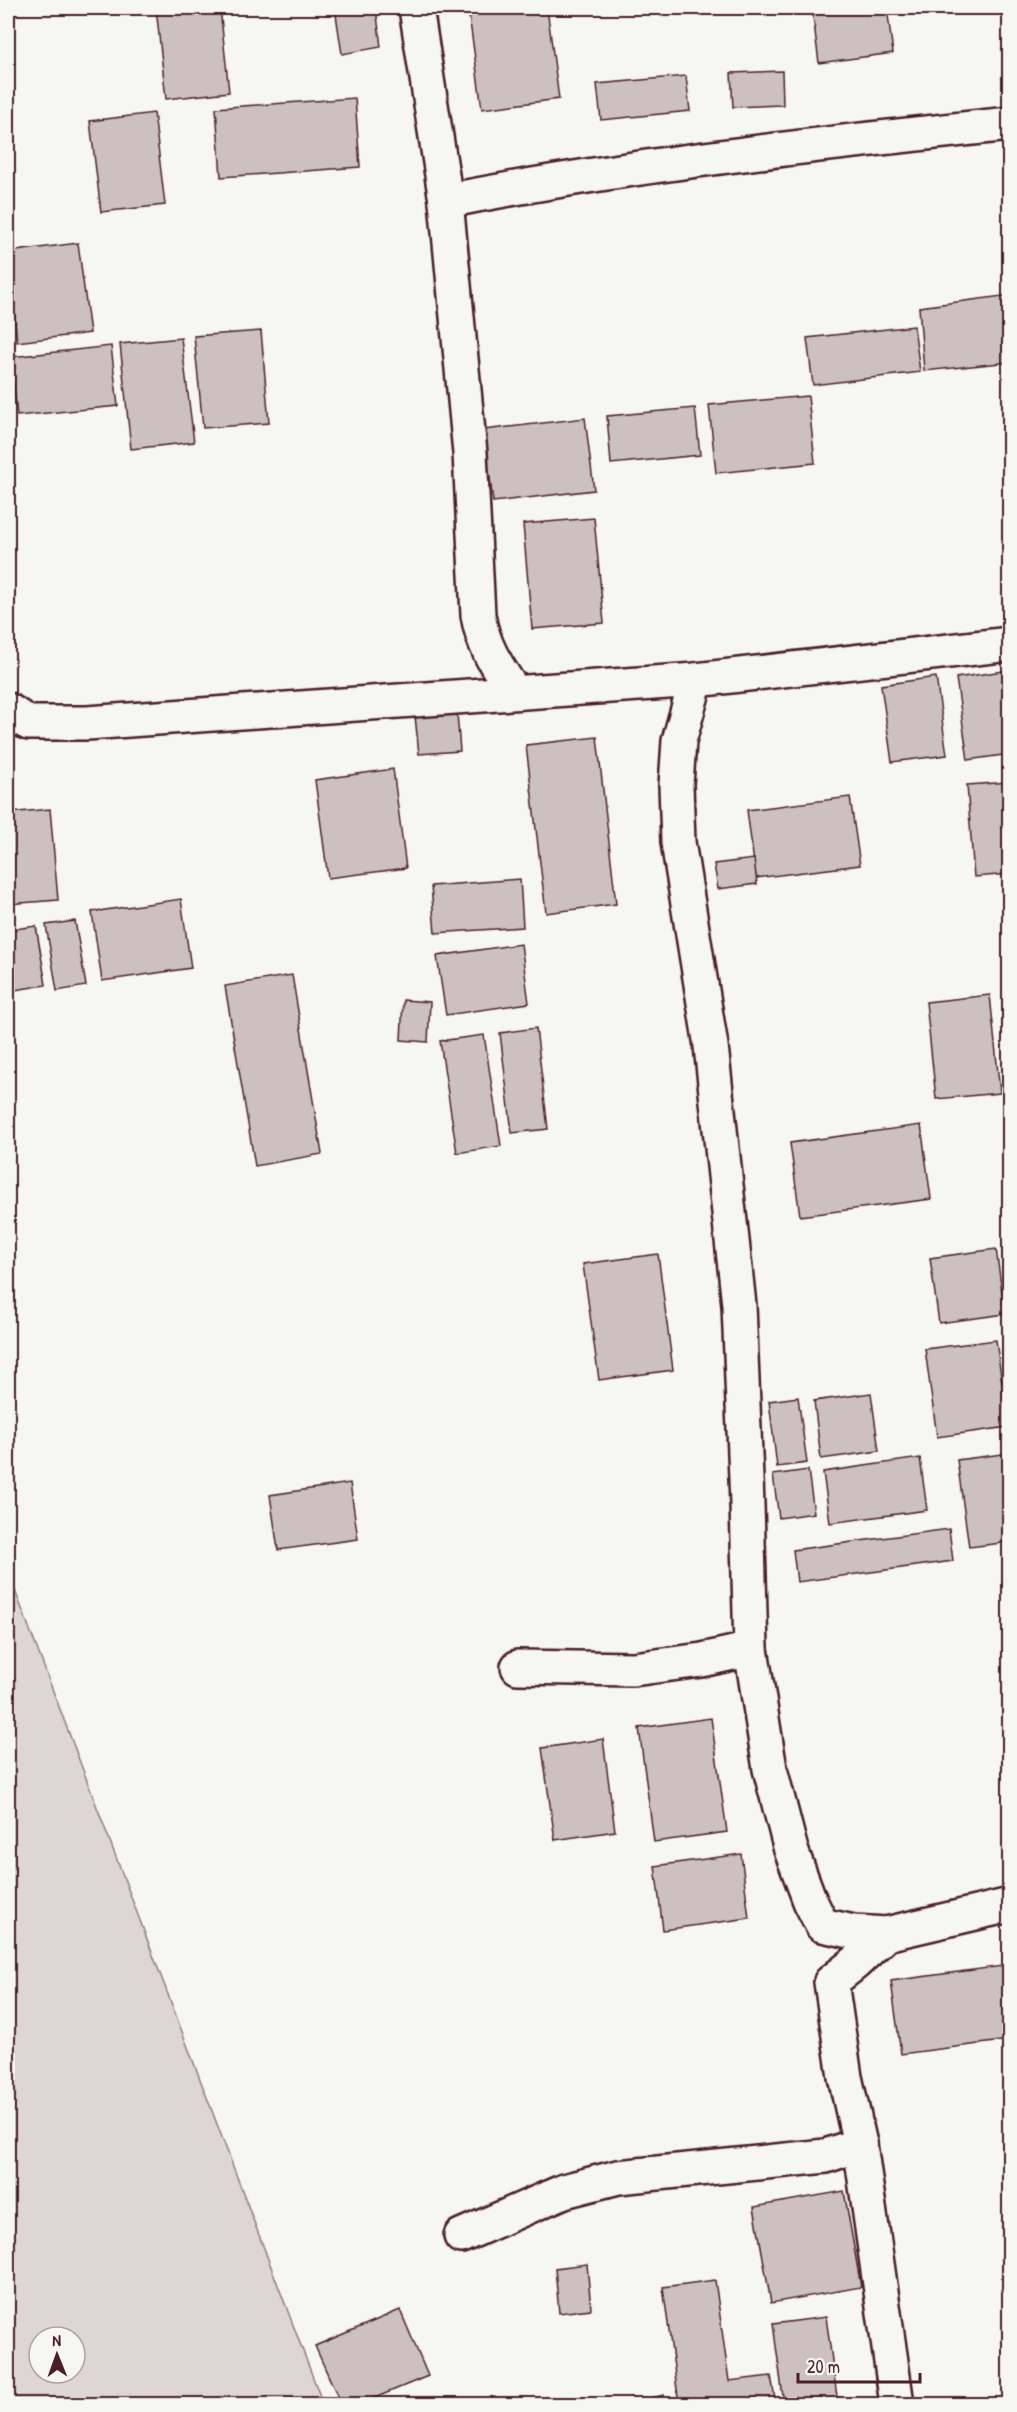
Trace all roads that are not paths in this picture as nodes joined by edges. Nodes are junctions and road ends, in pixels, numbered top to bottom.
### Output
1 (416, 8) edge
2 (1010, 124) edge
3 (446, 201) junction
4 (1010, 644) edge
5 (696, 680) junction
6 (514, 692) junction
7 (8, 710) edge
8 (751, 1648) junction
9 (518, 1667) dead end
10 (1010, 1905) edge
11 (822, 1925) junction
12 (886, 1934) junction
13 (831, 1982) junction
14 (860, 2144) junction
15 (461, 2236) dead end
16 (897, 2404) edge

1 - 3 street
2 - 3 street
3 - 6 street
4 - 5 street
5 - 6 street
5 - 8 street
6 - 7 street
8 - 9 street
8 - 11 street
10 - 12 street
11 - 12 street
11 - 13 street
12 - 13 street
13 - 14 street
14 - 15 street
14 - 16 street

